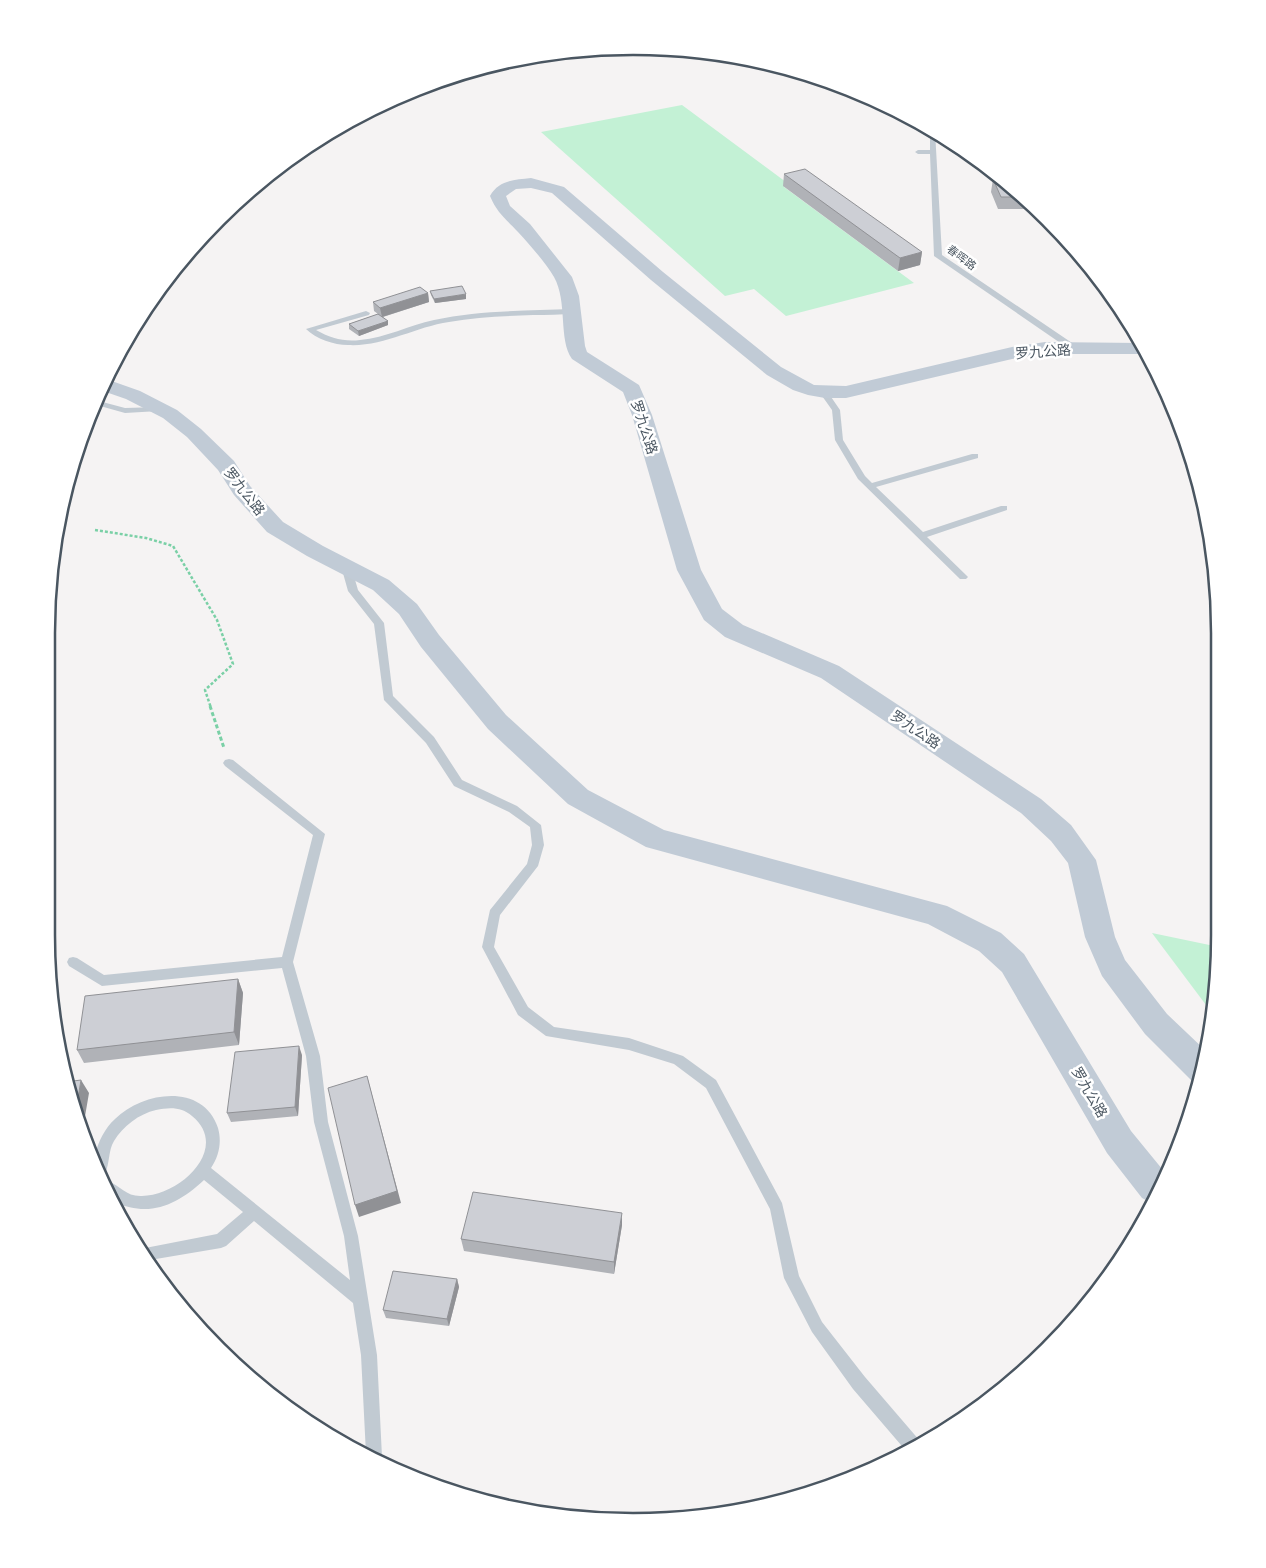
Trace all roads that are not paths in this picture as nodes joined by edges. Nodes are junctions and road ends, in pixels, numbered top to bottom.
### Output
1 (932, 139) edge
2 (918, 152) dead end
3 (933, 152) junction
4 (572, 311) junction
5 (366, 313) dead end
6 (1075, 348) junction
7 (1137, 349) edge
8 (110, 387) edge
9 (824, 394) junction
10 (102, 404) edge
11 (159, 409) junction
12 (975, 456) dead end
13 (870, 486) junction
14 (1004, 508) dead end
15 (921, 536) junction
16 (346, 566) junction
17 (963, 577) dead end
18 (229, 763) road end
19 (73, 962) dead end
20 (287, 962) junction
21 (1196, 1063) edge
22 (100, 1158) edge
23 (204, 1171) junction
24 (1154, 1185) edge
25 (118, 1196) edge
26 (254, 1212) junction
27 (150, 1253) edge
28 (361, 1299) junction
29 (910, 1442) edge
30 (374, 1451) edge

1 - 3 lane, 春晖路
2 - 3 lane
3 - 6 lane, 春晖路
4 - 5 lane
4 - 9 street, 罗九公路
4 - 21 street, 罗九公路
6 - 7 street, 罗九公路
6 - 9 street, 罗九公路
8 - 11 street, 罗九公路
9 - 13 lane
10 - 11 lane
11 - 16 street, 罗九公路
12 - 13 lane
13 - 15 lane
14 - 15 lane
15 - 17 lane
16 - 24 street, 罗九公路
16 - 29 lane
18 - 20 lane
19 - 20 lane
20 - 28 lane
22 - 23 lane
23 - 25 lane
23 - 26 lane
26 - 27 lane
26 - 28 lane
28 - 30 lane

